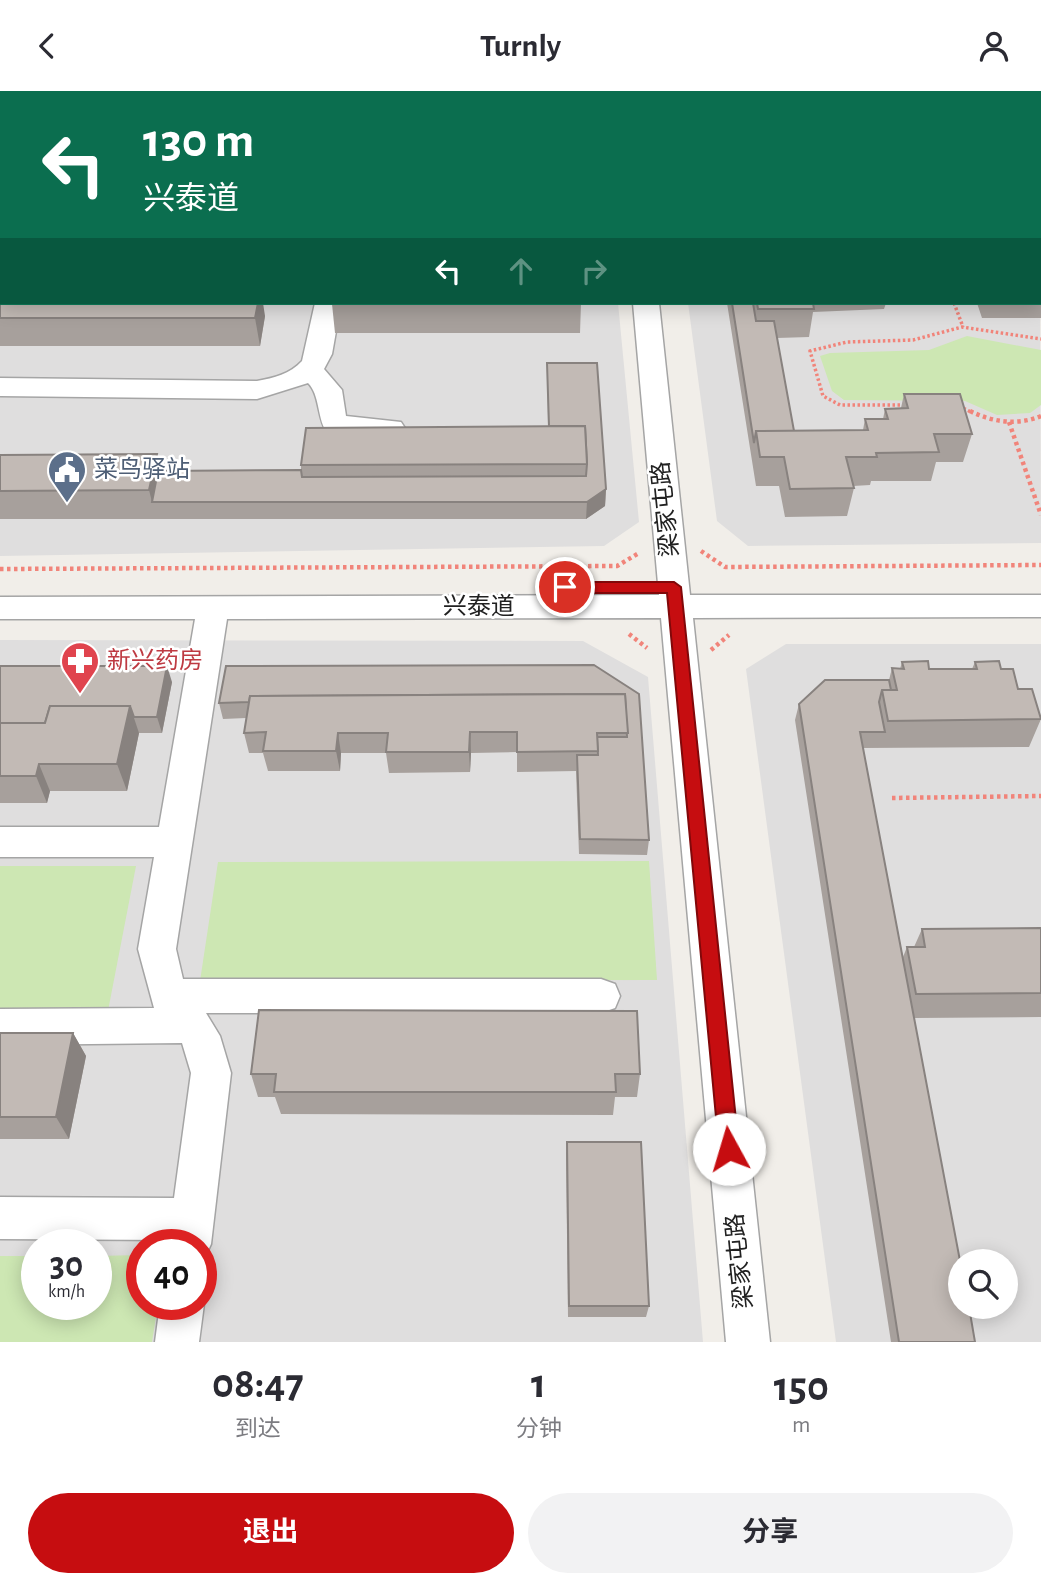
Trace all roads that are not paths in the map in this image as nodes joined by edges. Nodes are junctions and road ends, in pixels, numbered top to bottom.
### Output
1 (328, 305) edge
2 (646, 305) edge
3 (310, 372) junction
4 (0, 387) edge
5 (419, 428) edge
6 (1041, 588) edge
7 (0, 589) edge
8 (675, 597) junction
9 (1041, 606) edge
10 (213, 607) junction
11 (0, 608) edge
12 (0, 842) edge
13 (173, 842) junction
14 (601, 996) dead end
15 (179, 1010) junction
16 (0, 1027) edge
17 (0, 1218) edge
18 (162, 1229) edge
19 (191, 1229) edge
20 (180, 1320) edge
21 (177, 1342) edge
22 (748, 1342) edge

1 - 3 street
2 - 8 street, 梁家屯路
3 - 4 street
3 - 5 street
6 - 8 street, 兴泰道
7 - 8 street, 兴泰道
8 - 9 street, 兴泰道
8 - 10 street, 兴泰道
8 - 22 street, 梁家屯路
10 - 11 street, 兴泰道
10 - 13 street
12 - 13 street
13 - 15 street
14 - 15 street
15 - 16 street
15 - 19 street
17 - 18 street
20 - 21 street

